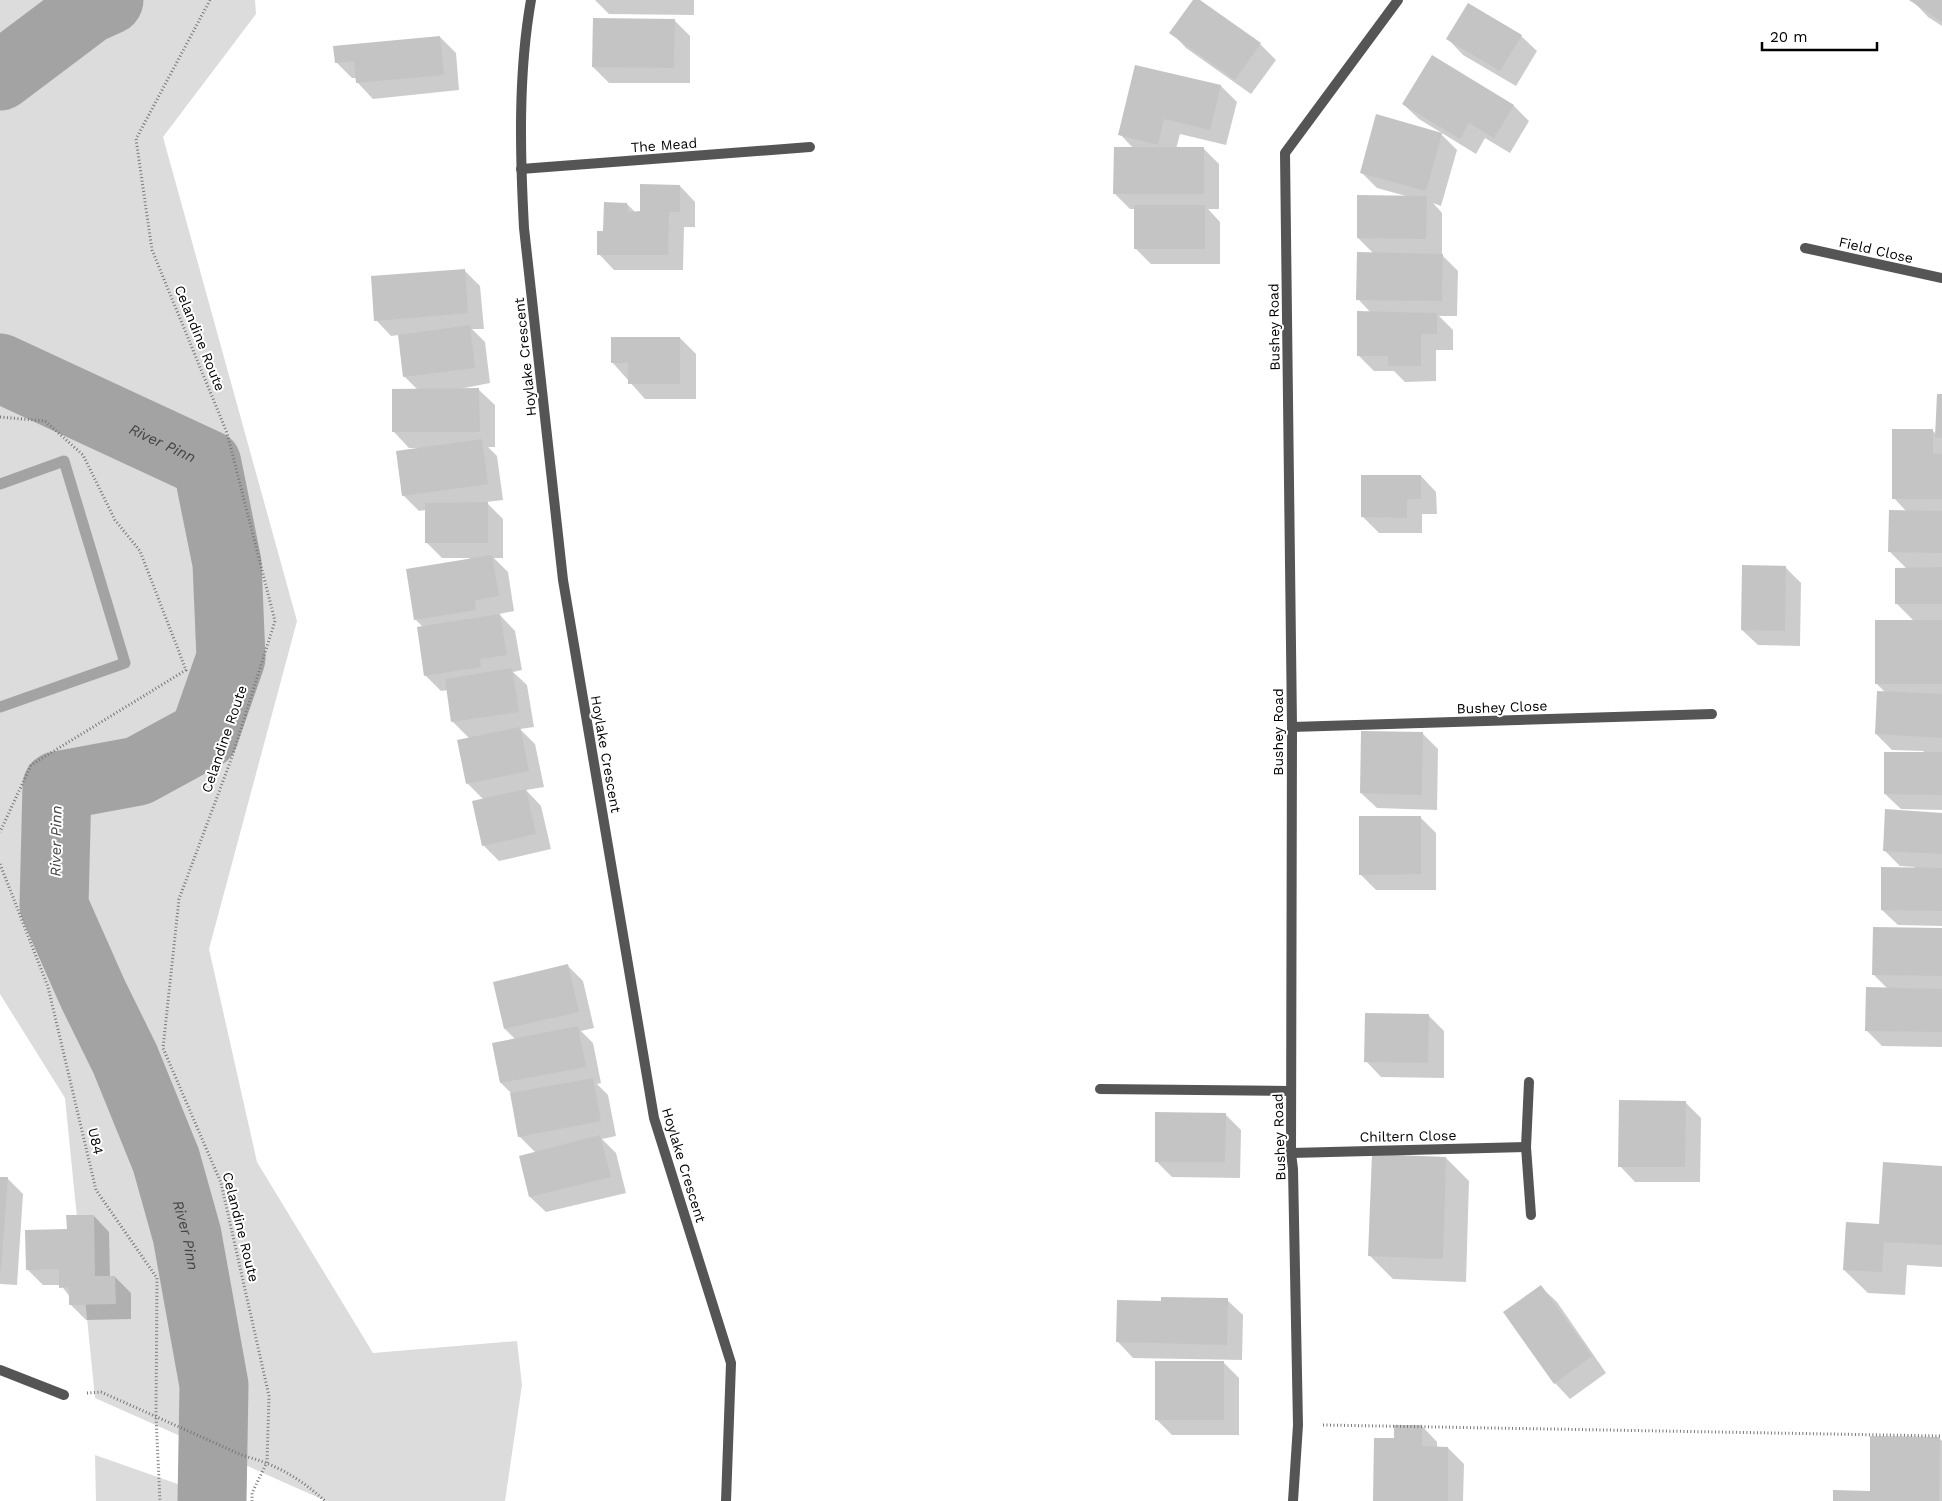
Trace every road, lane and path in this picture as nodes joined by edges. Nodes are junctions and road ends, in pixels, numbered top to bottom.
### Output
1 (210, 0) edge
2 (531, 0) edge
3 (1398, 0) edge
4 (810, 147) dead end
5 (521, 170) junction
6 (1805, 248) dead end
7 (1942, 278) edge
8 (0, 417) edge
9 (1712, 714) dead end
10 (1292, 727) junction
11 (0, 832) edge
12 (0, 864) edge
13 (1529, 1082) dead end
14 (1100, 1089) dead end
15 (1291, 1091) junction
16 (1526, 1147) junction
17 (1291, 1152) junction
18 (1531, 1215) dead end
19 (0, 1370) edge
20 (64, 1395) joint
21 (156, 1417) junction
22 (1298, 1425) junction
23 (1942, 1436) edge
24 (267, 1462) junction
25 (160, 1501) edge
26 (252, 1501) edge
27 (325, 1501) edge
28 (726, 1501) edge
29 (1293, 1501) edge

1 - 24 path, Celandine Route
2 - 5 street, Hoylake Crescent
3 - 10 street, Bushey Road
4 - 5 street, The Mead
5 - 28 street, Hoylake Crescent
6 - 7 street, Field Close
8 - 11 path
9 - 10 street, Bushey Close
10 - 15 street, Bushey Road
12 - 21 path, U84
13 - 16 street
14 - 15 street
15 - 17 street, Bushey Road
16 - 17 street, Chiltern Close
16 - 18 street
17 - 22 street, Bushey Road
19 - 20 street
20 - 21 path
21 - 24 path
21 - 25 path, U84
22 - 23 path
22 - 29 street, Bushey Road
24 - 26 path, Celandine Route
24 - 27 path

